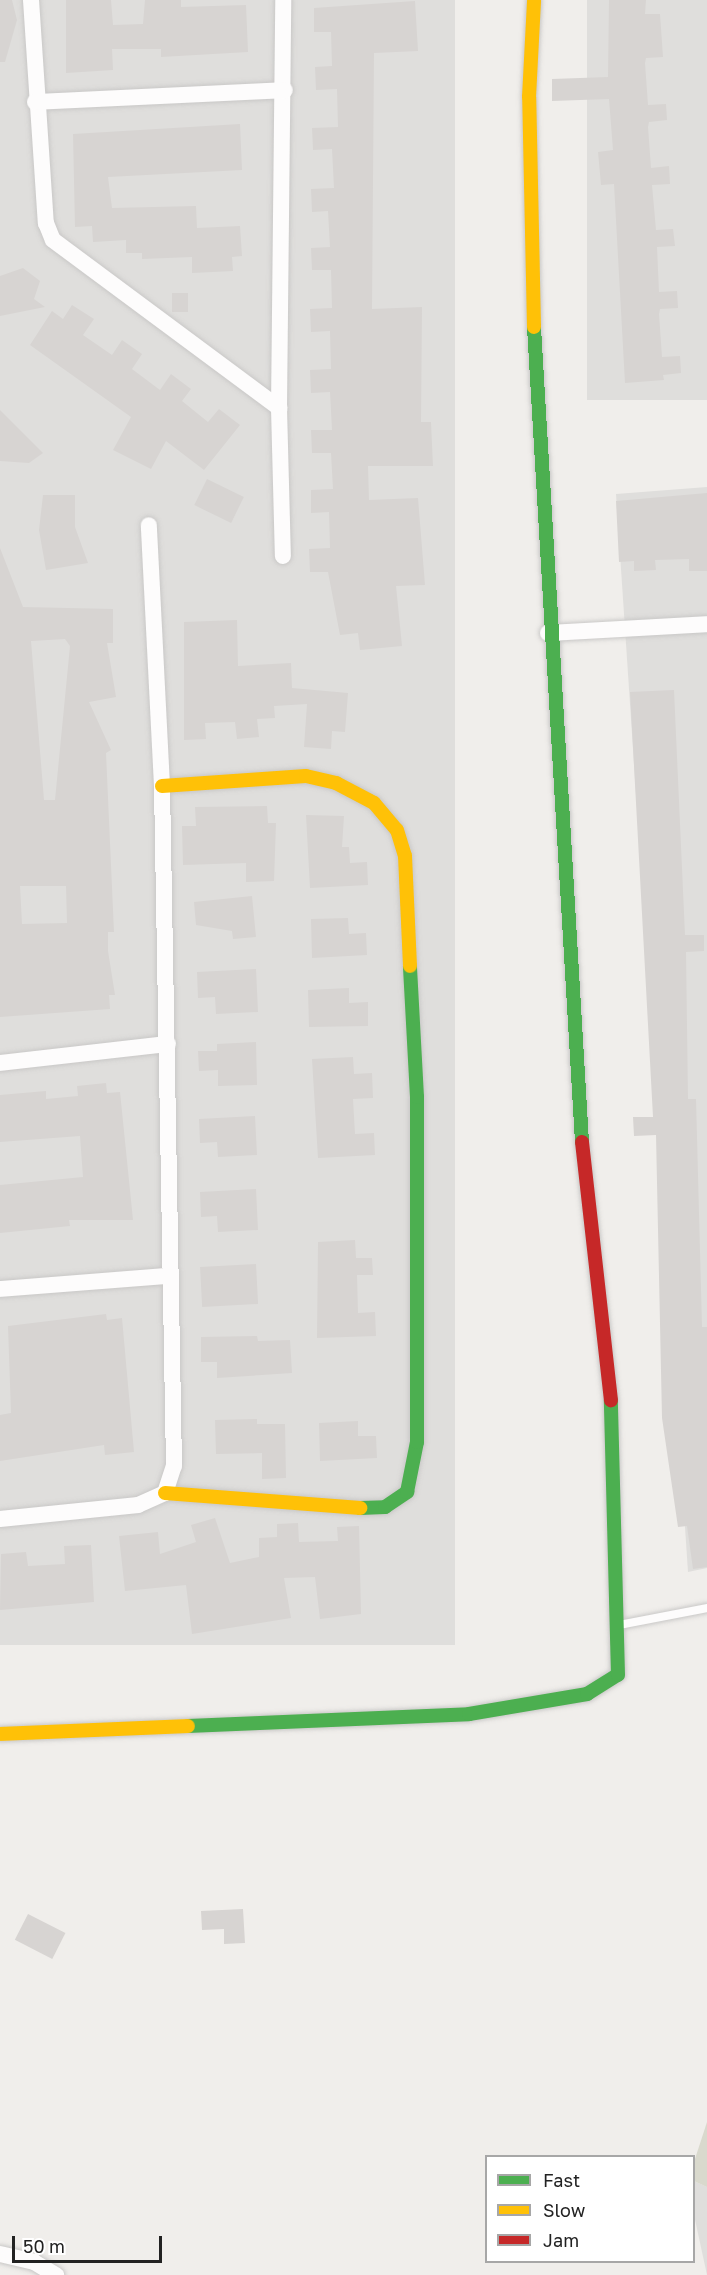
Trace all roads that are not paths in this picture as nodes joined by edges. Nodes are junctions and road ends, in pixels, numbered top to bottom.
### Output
1 (31, 0) edge
2 (284, 0) edge
3 (534, 0) edge
4 (285, 90) junction
5 (35, 102) junction
6 (279, 408) junction
7 (149, 525) dead end
8 (283, 556) dead end
9 (707, 624) edge
10 (548, 633) junction
11 (162, 786) junction
12 (168, 1044) junction
13 (0, 1063) edge
14 (167, 1276) junction
15 (0, 1289) edge
16 (165, 1493) junction
17 (0, 1519) edge
18 (707, 1608) edge
19 (617, 1626) junction
20 (0, 1734) edge
21 (0, 2253) edge
22 (56, 2275) edge

1 - 5 street
2 - 4 street
3 - 10 street
4 - 5 street
4 - 6 street
5 - 6 street
6 - 8 street
7 - 11 street
9 - 10 street
10 - 19 street
11 - 12 street
11 - 16 street
12 - 13 street
12 - 14 street
14 - 15 street
14 - 16 street
16 - 17 street
18 - 19 lane
19 - 20 street
21 - 22 street

